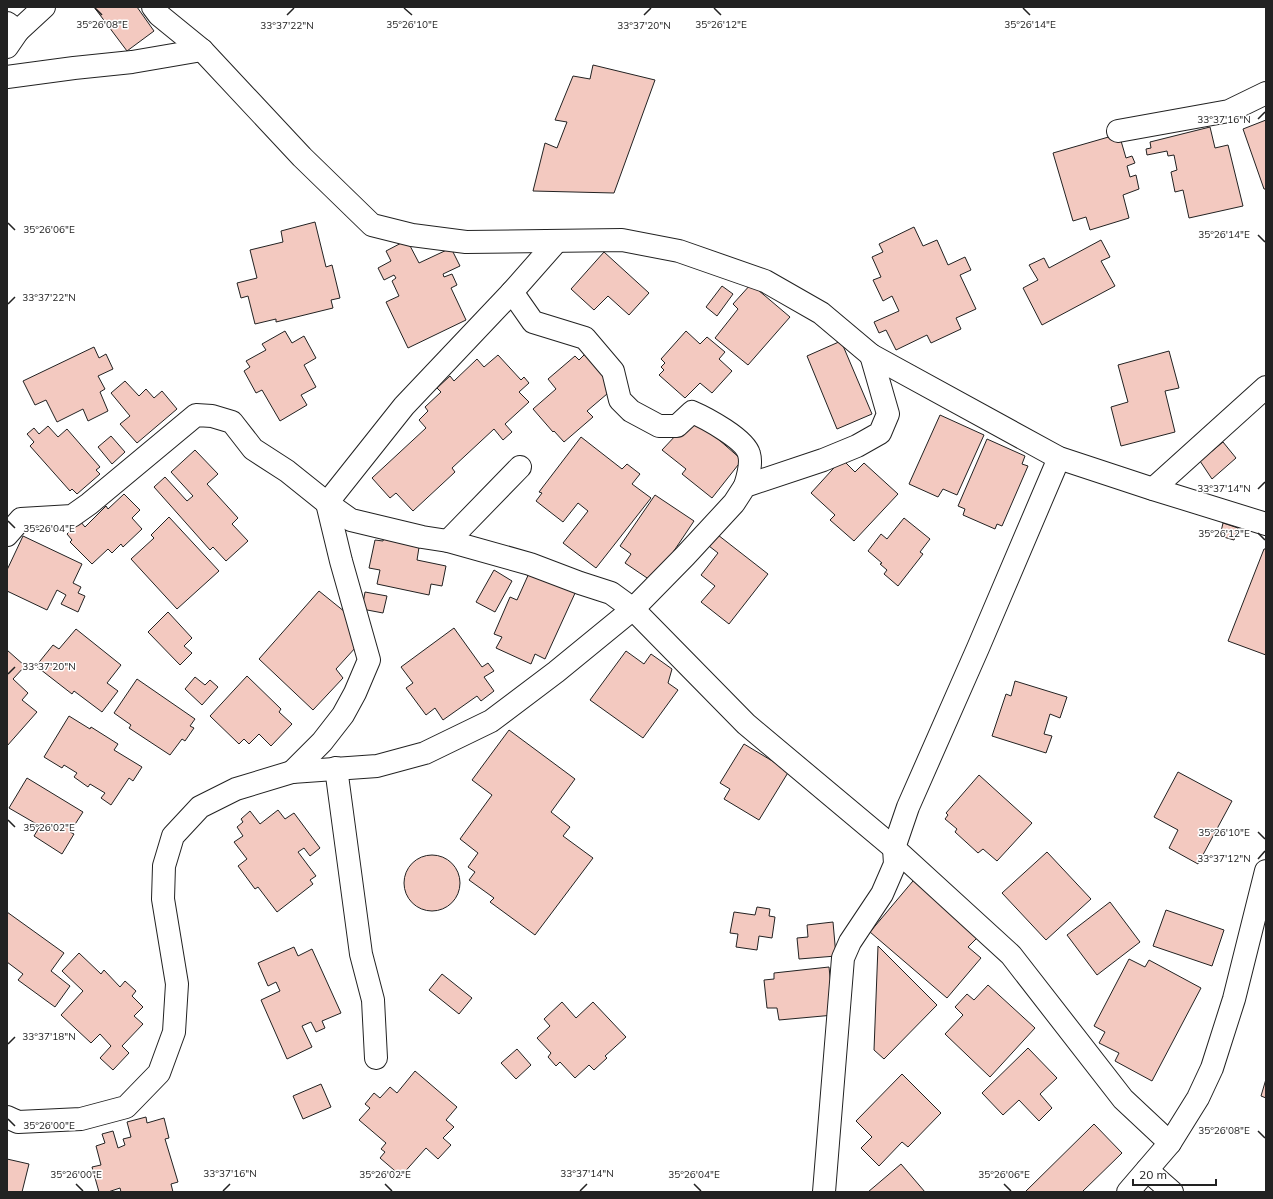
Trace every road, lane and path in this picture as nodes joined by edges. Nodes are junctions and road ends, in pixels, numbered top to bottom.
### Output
1 (44, 7) edge
2 (153, 7) edge
3 (11, 34) edge
4 (202, 50) junction
5 (7, 77) edge
6 (1266, 93) edge
7 (1118, 131) dead end
8 (557, 241) junction
9 (512, 292) junction
10 (871, 355) junction
11 (1266, 387) edge
12 (1059, 458) junction
13 (520, 467) dead end
14 (745, 486) junction
15 (1153, 489) junction
16 (327, 503) junction
17 (1266, 524) edge
18 (7, 535) edge
19 (448, 541) junction
20 (634, 609) junction
21 (336, 768) junction
22 (292, 772) junction
23 (894, 848) junction
24 (1266, 871) edge
25 (376, 1058) dead end
26 (7, 1117) edge
27 (1170, 1143) junction
28 (1147, 1170) junction
29 (824, 1192) edge
30 (1128, 1192) edge
31 (1172, 1192) edge

1 - 3 street
2 - 4 street
4 - 5 street
4 - 8 street
6 - 7 street
8 - 9 street
8 - 10 street
9 - 14 street
9 - 16 street
10 - 12 street
10 - 14 street
11 - 15 street
12 - 15 street
12 - 23 street
13 - 19 street
14 - 20 street
15 - 17 street
16 - 18 street
16 - 19 street
16 - 22 street
19 - 20 street
20 - 21 street
20 - 23 street
21 - 22 street
21 - 25 street
22 - 26 street
23 - 27 street
23 - 29 street
24 - 27 street
27 - 28 street
28 - 30 street
28 - 31 street

